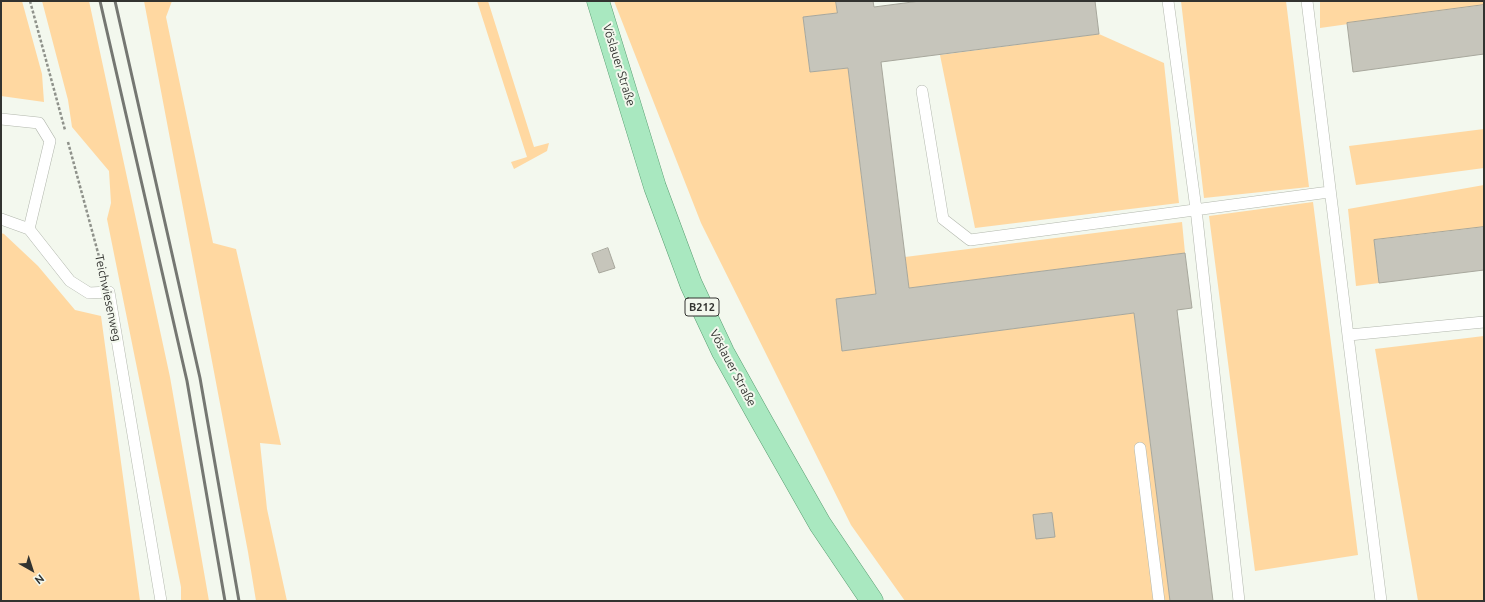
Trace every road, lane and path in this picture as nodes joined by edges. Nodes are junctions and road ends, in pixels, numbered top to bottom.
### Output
1 (30, 1) edge
2 (598, 1) edge
3 (1168, 1) edge
4 (1307, 1) edge
5 (922, 91) dead end
6 (1, 119) edge
7 (1329, 192) junction
8 (1196, 209) junction
9 (1, 219) edge
10 (29, 228) junction
11 (109, 292) junction
12 (1484, 322) edge
13 (1349, 335) junction
14 (1140, 448) dead end
15 (161, 601) edge
16 (872, 601) edge
17 (1159, 601) edge
18 (1239, 601) edge
19 (1381, 601) edge

1 - 11 path, Teichwiesenweg
2 - 16 main road, Vöslauer Straße / B212
3 - 8 lane
4 - 7 lane
5 - 8 lane
6 - 10 lane
7 - 8 lane
7 - 13 lane
8 - 18 lane
9 - 10 lane
10 - 11 lane
11 - 15 lane, Teichwiesenweg
12 - 13 lane
13 - 19 lane
14 - 17 lane

